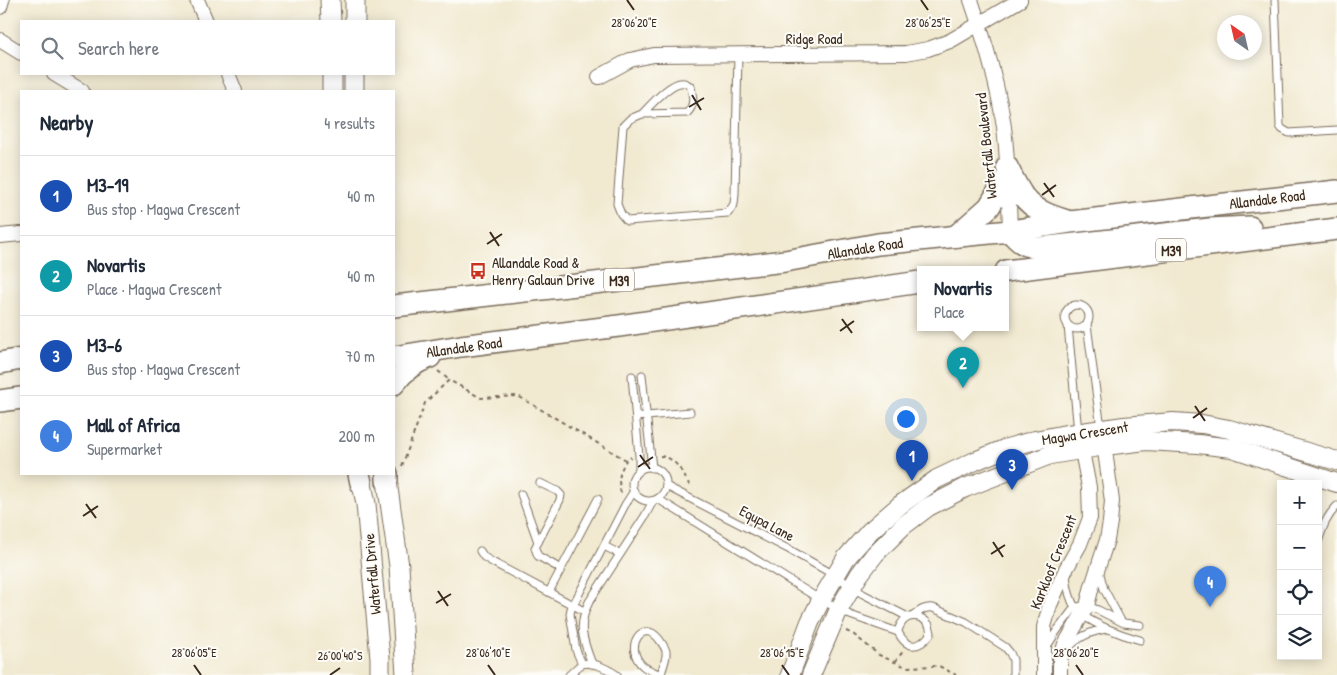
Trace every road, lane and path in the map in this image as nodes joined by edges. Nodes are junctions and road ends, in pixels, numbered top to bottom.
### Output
1 (2, 0) edge
2 (197, 0) edge
3 (330, 0) edge
4 (355, 0) edge
5 (971, 0) edge
6 (1020, 0) edge
7 (1275, 0) edge
8 (0, 7) edge
9 (206, 20) edge
10 (331, 20) edge
11 (354, 20) edge
12 (979, 23) junction
13 (0, 40) edge
14 (20, 52) edge
15 (738, 54) junction
16 (56, 75) edge
17 (228, 75) edge
18 (332, 75) edge
19 (354, 75) edge
20 (599, 77) dead end
21 (80, 90) edge
22 (235, 90) edge
23 (332, 90) edge
24 (354, 90) edge
25 (642, 114) junction
26 (1337, 130) edge
27 (1007, 172) junction
28 (1337, 190) edge
29 (1070, 222) junction
30 (1336, 229) edge
31 (1010, 231) junction
32 (20, 234) edge
33 (0, 236) edge
34 (956, 236) junction
35 (1009, 271) edge
36 (917, 282) edge
37 (395, 291) edge
38 (454, 298) junction
39 (395, 306) edge
40 (1087, 325) junction
41 (1068, 326) junction
42 (461, 346) junction
43 (395, 357) edge
44 (20, 359) edge
45 (0, 363) edge
46 (642, 375) dead end
47 (632, 376) dead end
48 (395, 382) edge
49 (20, 398) edge
50 (0, 401) edge
51 (690, 412) dead end
52 (646, 416) junction
53 (636, 417) junction
54 (1103, 438) junction
55 (1080, 441) junction
56 (650, 455) junction
57 (639, 456) junction
58 (626, 460) junction
59 (1337, 461) edge
60 (652, 468) junction
61 (640, 471) junction
62 (387, 476) edge
63 (360, 477) edge
64 (1317, 480) edge
65 (1322, 481) edge
66 (540, 483) dead end
67 (1337, 483) edge
68 (666, 486) junction
69 (691, 488) dead end
70 (634, 491) junction
71 (521, 494) dead end
72 (598, 500) dead end
73 (656, 500) junction
74 (625, 505) junction
75 (1337, 506) edge
76 (1322, 529) edge
77 (538, 542) junction
78 (604, 546) junction
79 (480, 551) dead end
80 (620, 554) junction
81 (1098, 566) junction
82 (561, 569) junction
83 (1066, 569) junction
84 (836, 576) junction
85 (853, 587) junction
86 (549, 592) junction
87 (821, 600) junction
88 (573, 604) junction
89 (839, 609) junction
90 (1081, 610) junction
91 (584, 611) junction
92 (911, 617) junction
93 (1121, 621) junction
94 (1140, 625) dead end
95 (842, 629) dead end
96 (1108, 629) junction
97 (898, 632) junction
98 (1140, 640) dead end
99 (908, 644) junction
100 (1044, 653) junction
101 (1060, 660) junction
102 (895, 662) junction
103 (582, 664) junction
104 (592, 664) junction
105 (380, 675) edge
106 (406, 675) edge
107 (569, 675) edge
108 (617, 675) edge
109 (660, 675) edge
110 (790, 675) edge
111 (811, 675) edge
112 (956, 675) edge
113 (1013, 675) edge
114 (1044, 675) edge
115 (1060, 675) edge

1 - 8 street
2 - 9 street
3 - 10 main road
4 - 11 main road
5 - 12 street, Waterfall Boulevard
6 - 12 street, Ridge Road
7 - 26 lane
12 - 15 street, Ridge Road
12 - 27 street, Waterfall Boulevard
13 - 14 street
15 - 20 street, Ridge Road
15 - 25 lane
16 - 21 street
17 - 22 street
18 - 23 main road
19 - 24 main road
25 - 25 lane
27 - 29 main road
27 - 31 street, Waterfall Boulevard
27 - 34 main road
28 - 29 main road, Allandale Road / M39
29 - 31 main road, Allandale Road / M39
30 - 31 main road
30 - 35 main road, M39
31 - 34 main road, Allandale Road / M39
32 - 33 street
34 - 38 main road, Allandale Road / M39
36 - 42 main road, Allandale Road
37 - 38 main road
38 - 39 main road, Allandale Road / M39
40 - 41 lane
40 - 41 lane
40 - 54 lane
41 - 55 lane
42 - 43 main road, Allandale Road
42 - 48 main road
44 - 45 main road
46 - 52 lane
47 - 53 lane
49 - 50 main road
51 - 52 lane
52 - 53 lane
52 - 56 lane
53 - 57 lane
54 - 55 street, Magwa Crescent
54 - 59 street, Magwa Crescent
54 - 64 street, Magwa Crescent
54 - 81 street
55 - 83 street, Karkloof Crescent
55 - 84 street, Magwa Crescent
55 - 85 street, Magwa Crescent
56 - 60 lane
56 - 69 path
57 - 58 path
57 - 61 lane
58 - 62 path
58 - 74 path
60 - 61 lane
60 - 68 lane
61 - 70 lane
62 - 106 main road, Waterfall Drive
63 - 105 main road, Waterfall Drive
65 - 67 street, Magwa Crescent
66 - 77 lane
68 - 73 lane
68 - 84 lane, Equpa Lane
70 - 73 lane
70 - 74 lane
71 - 77 lane
72 - 82 lane
73 - 80 lane
73 - 87 lane
74 - 78 lane
75 - 76 lane
77 - 82 lane
78 - 80 lane
78 - 88 lane
79 - 86 lane
80 - 91 lane
81 - 90 street
81 - 93 lane
82 - 86 lane
83 - 90 lane
83 - 100 street, Karkloof Crescent
84 - 85 lane, Equpa Lane
84 - 87 street, Magwa Crescent
85 - 89 street, Magwa Crescent
85 - 92 lane, Equpa Lane
86 - 88 lane
87 - 89 lane
87 - 110 street, Magwa Crescent
88 - 91 lane
88 - 103 lane
89 - 97 lane
89 - 111 street, Magwa Crescent
90 - 93 lane
90 - 96 lane
90 - 100 lane
90 - 101 street
91 - 104 lane
92 - 97 lane
92 - 99 lane
92 - 113 lane
93 - 94 lane
95 - 102 path
96 - 98 lane
96 - 101 lane
97 - 99 lane
99 - 102 path
100 - 114 street, Karkloof Crescent
101 - 115 street
102 - 112 path
103 - 104 lane
103 - 107 lane
104 - 108 lane
109 - 109 lane

